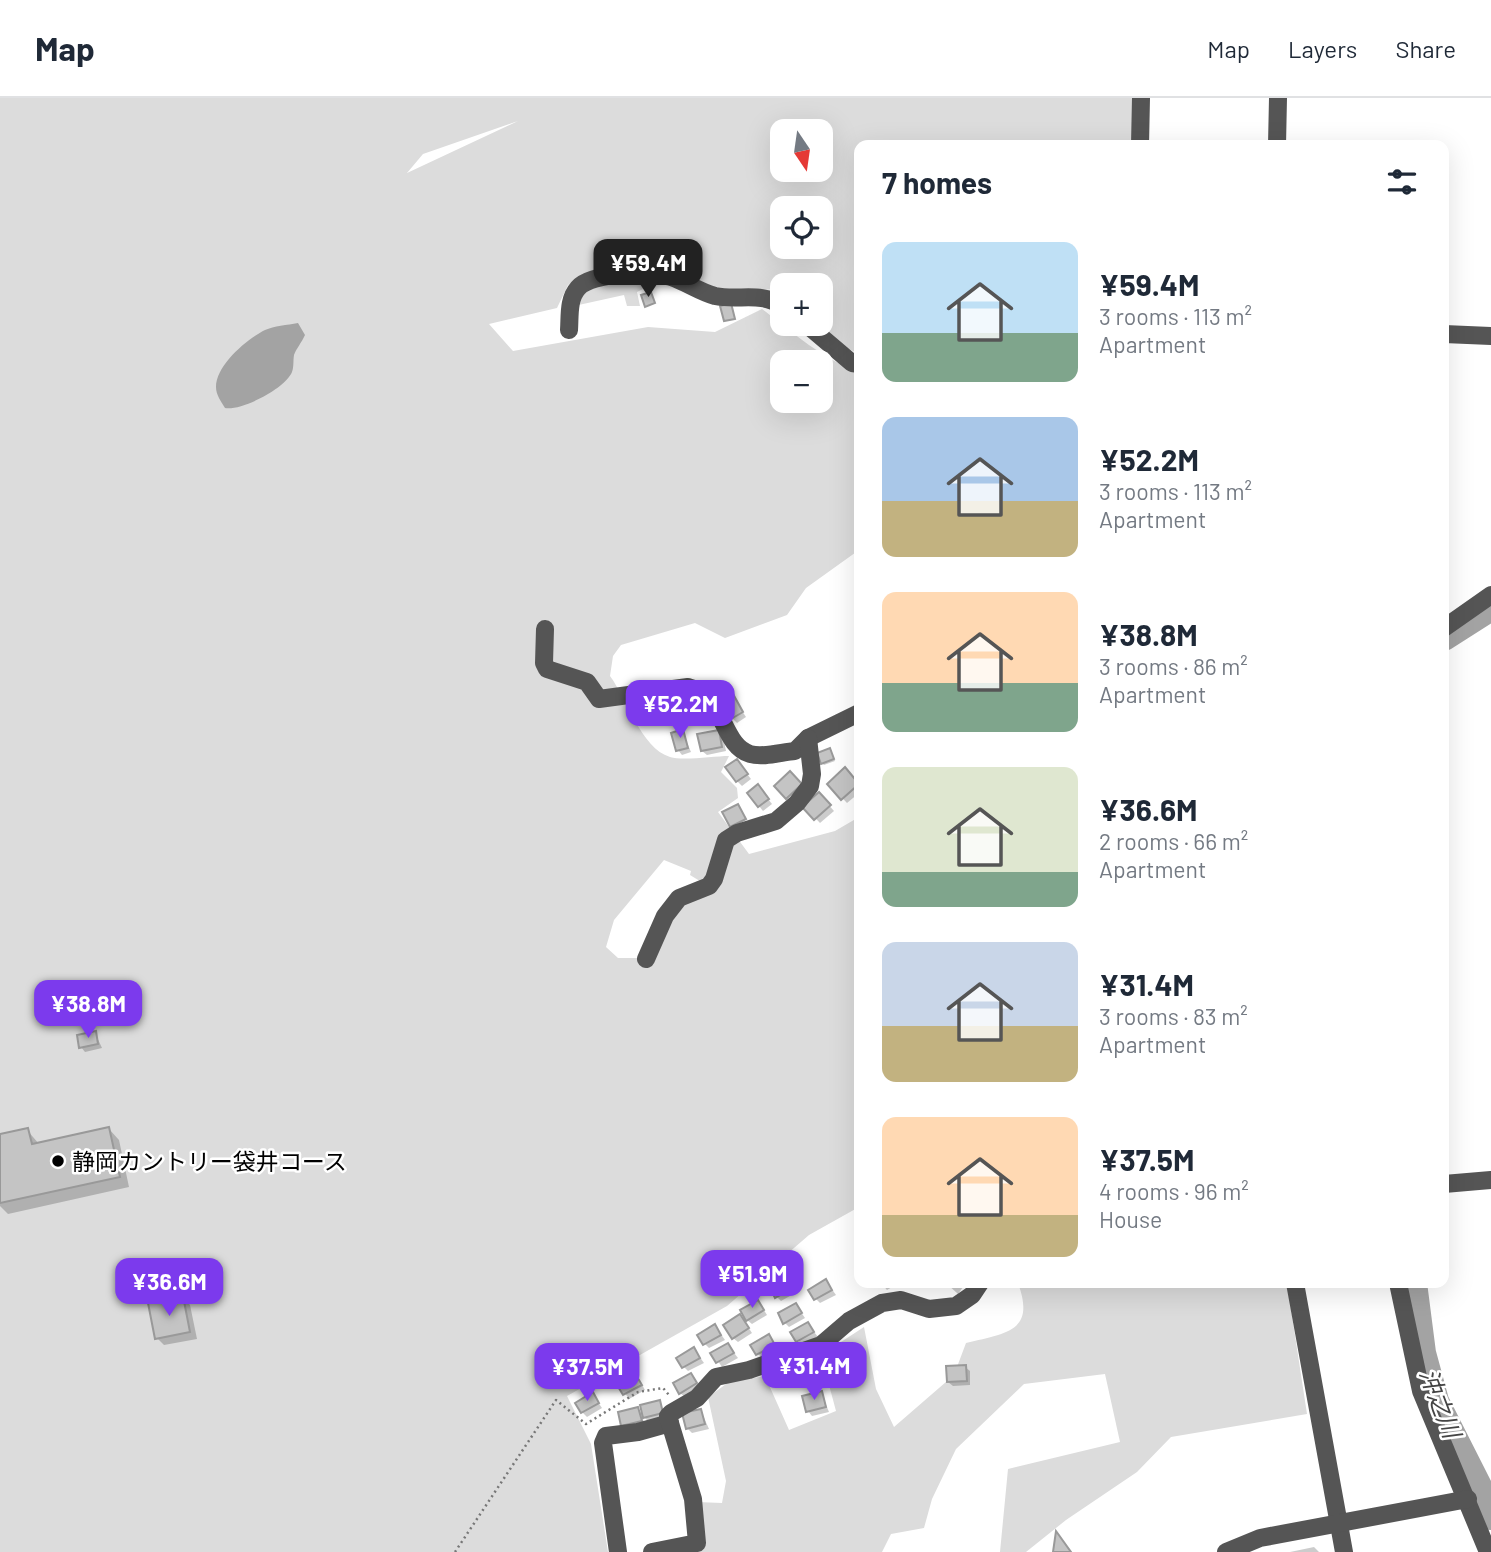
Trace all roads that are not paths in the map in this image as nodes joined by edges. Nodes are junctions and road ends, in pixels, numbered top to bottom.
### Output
1 (1141, 98) edge
2 (1278, 98) edge
3 (1140, 140) edge
4 (1277, 140) edge
5 (770, 299) edge
6 (569, 330) dead end
7 (1449, 334) edge
8 (820, 336) edge
9 (1491, 336) edge
10 (854, 363) edge
11 (1491, 595) edge
12 (1449, 624) edge
13 (545, 629) dead end
14 (854, 715) edge
15 (808, 738) junction
16 (646, 959) dead end
17 (1491, 1180) edge
18 (1449, 1184) edge
19 (977, 1288) edge
20 (1296, 1288) edge
21 (1399, 1288) edge
22 (670, 1423) junction
23 (1468, 1499) junction
24 (1338, 1522) junction
25 (618, 1552) edge
26 (652, 1552) edge
27 (1226, 1552) edge
28 (1344, 1552) edge
29 (1488, 1552) edge

1 - 3 street
2 - 4 street
5 - 6 street
7 - 9 street
8 - 10 street
11 - 12 street
13 - 15 street
14 - 15 street
15 - 16 street
17 - 18 street
19 - 22 street
20 - 24 street
21 - 23 street
22 - 25 street
22 - 26 street
23 - 24 street
23 - 29 street
24 - 27 street
24 - 28 street

